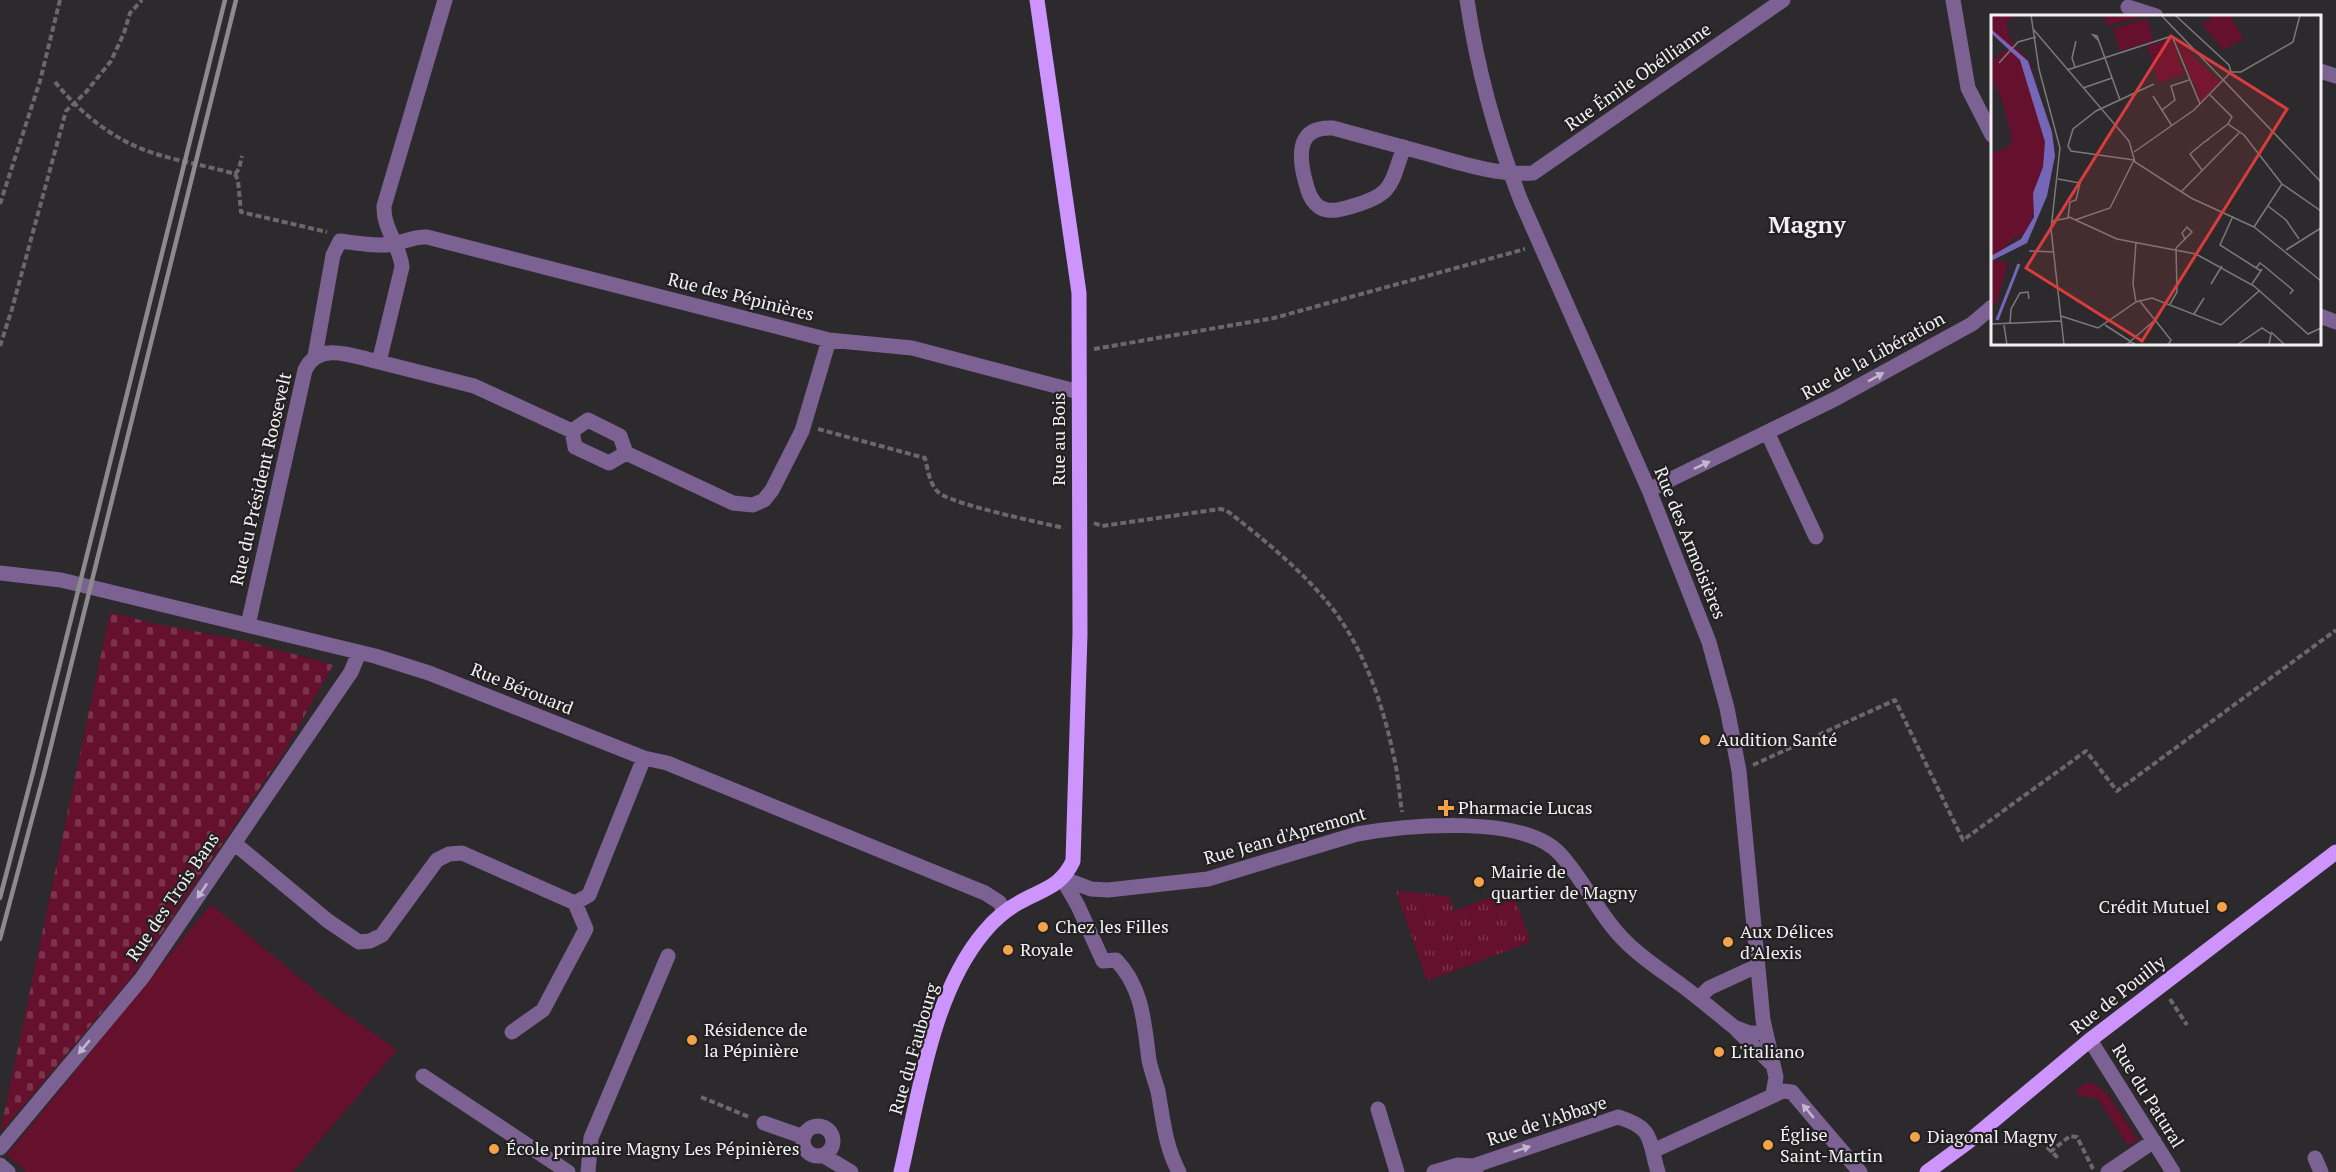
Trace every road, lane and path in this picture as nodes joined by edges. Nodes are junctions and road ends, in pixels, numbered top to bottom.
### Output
1 (60, 0) edge
2 (142, 0) edge
3 (445, 0) edge
4 (1037, 0) edge
5 (1467, 0) edge
6 (1783, 0) edge
7 (1953, 0) edge
8 (2128, 8) edge
9 (2152, 15) edge
10 (2321, 72) edge
11 (2336, 76) edge
12 (56, 82) dead end
13 (73, 103) junction
14 (1991, 133) edge
15 (1404, 147) junction
16 (242, 156) dead end
17 (234, 174) junction
18 (1511, 174) junction
19 (0, 204) edge
20 (340, 241) junction
21 (1540, 242) junction
22 (395, 244) junction
23 (1991, 308) edge
24 (2321, 317) edge
25 (2336, 322) edge
26 (830, 340) junction
27 (0, 346) edge
28 (1079, 352) junction
29 (315, 356) junction
30 (379, 362) junction
31 (1079, 392) junction
32 (804, 425) junction
33 (572, 431) junction
34 (1768, 434) junction
35 (626, 453) junction
36 (1649, 490) junction
37 (1078, 522) junction
38 (1816, 537) dead end
39 (0, 573) edge
40 (248, 625) junction
41 (2336, 630) edge
42 (359, 653) junction
43 (644, 758) junction
44 (1739, 771) junction
45 (1404, 828) junction
46 (234, 843) junction
47 (2336, 852) edge
48 (1062, 878) junction
49 (575, 903) junction
50 (1005, 911) junction
51 (668, 956) dead end
52 (1757, 966) junction
53 (2161, 986) junction
54 (1699, 998) junction
55 (2187, 1025) dead end
56 (1734, 1027) junction
57 (512, 1032) dead end
58 (1765, 1032) junction
59 (2090, 1040) junction
60 (1774, 1067) junction
61 (423, 1076) dead end
62 (1791, 1092) junction
63 (1773, 1094) junction
64 (701, 1097) dead end
65 (1378, 1109) dead end
66 (764, 1123) joint
67 (804, 1137) junction
68 (2154, 1141) junction
69 (2047, 1147) dead end
70 (0, 1148) edge
71 (1653, 1151) junction
72 (2050, 1152) junction
73 (824, 1156) junction
74 (2058, 1158) dead end
75 (0, 1165) edge
76 (1474, 1169) edge
77 (8, 1172) edge
78 (568, 1172) edge
79 (588, 1172) edge
80 (851, 1172) edge
81 (901, 1172) edge
82 (1179, 1172) edge
83 (1397, 1172) edge
84 (1434, 1172) edge
85 (1658, 1172) edge
86 (1860, 1172) edge
87 (1927, 1172) edge
88 (2095, 1172) edge
89 (2108, 1172) edge
90 (2174, 1172) edge

1 - 19 path
2 - 13 path
3 - 22 street
4 - 28 main road, Rue au Bois
5 - 18 street, Rue des Armoisières
6 - 18 street, Rue Émile Obéllianne
7 - 14 street
8 - 9 street
10 - 11 street
12 - 13 path
13 - 17 path
13 - 27 path
15 - 15 street
15 - 18 street
16 - 17 path
17 - 20 path
18 - 21 street, Rue des Armoisières
20 - 22 street, Rue des Pépinières
20 - 29 street, Rue du Président Roosevelt
21 - 28 path
21 - 36 street, Rue des Armoisières
22 - 26 street, Rue des Pépinières
22 - 30 street
34 -> 23 street, Rue de la Libération
24 - 25 street
26 - 31 street, Rue des Pépinières
26 - 32 street
28 - 31 main road, Rue au Bois
29 - 30 street
29 - 40 street, Rue du Président Roosevelt
30 - 33 street
31 - 37 main road, Rue au Bois
32 - 35 street
32 - 37 path
33 - 35 street
33 - 35 street
36 -> 34 street, Rue de la Libération
34 - 38 street
36 - 44 street, Rue des Armoisières
37 - 45 path
37 - 48 main road, Rue au Bois
39 - 40 street, Rue Bérouard
40 - 42 street, Rue Bérouard
41 - 44 path
42 - 43 street, Rue Bérouard
42 - 46 street, Rue des Trois Bans
43 - 49 street
43 - 50 street, Rue Bérouard
44 - 52 street, Rue des Armoisières
45 - 48 street, Rue Jean d'Apremont
45 - 54 street, Rue Jean d'Apremont
46 - 49 street
46 -> 70 street, Rue des Trois Bans
47 - 53 main road, Rue de Pouilly
48 - 50 main road, Rue du Faubourg
48 - 82 street
49 - 57 street
50 - 81 main road, Rue du Faubourg
51 - 79 street
52 - 54 street
52 - 58 street, Rue des Armoisières
53 - 55 path
53 - 59 main road, Rue de Pouilly
54 - 56 street, Rue Jean d'Apremont
56 - 58 street
56 - 60 street, Rue Jean d'Apremont
58 - 60 street, Rue des Armoisières
59 - 68 street, Rue du Patural
59 - 87 main road, Rue de Pouilly
60 - 62 street
60 - 63 street
61 - 78 street
62 - 63 street
86 -> 62 street
63 - 71 street
64 - 66 path
65 - 83 street
66 - 67 street
67 - 73 street
67 - 73 street
68 - 89 street
68 - 90 street, Rue du Patural
69 - 72 path
76 -> 71 street, Rue de l'Abbaye
71 - 85 street, Rue de l'Abbaye
72 - 74 path
72 - 88 path
73 - 80 street
75 - 77 street
76 - 84 street, Rue de l'Abbaye

